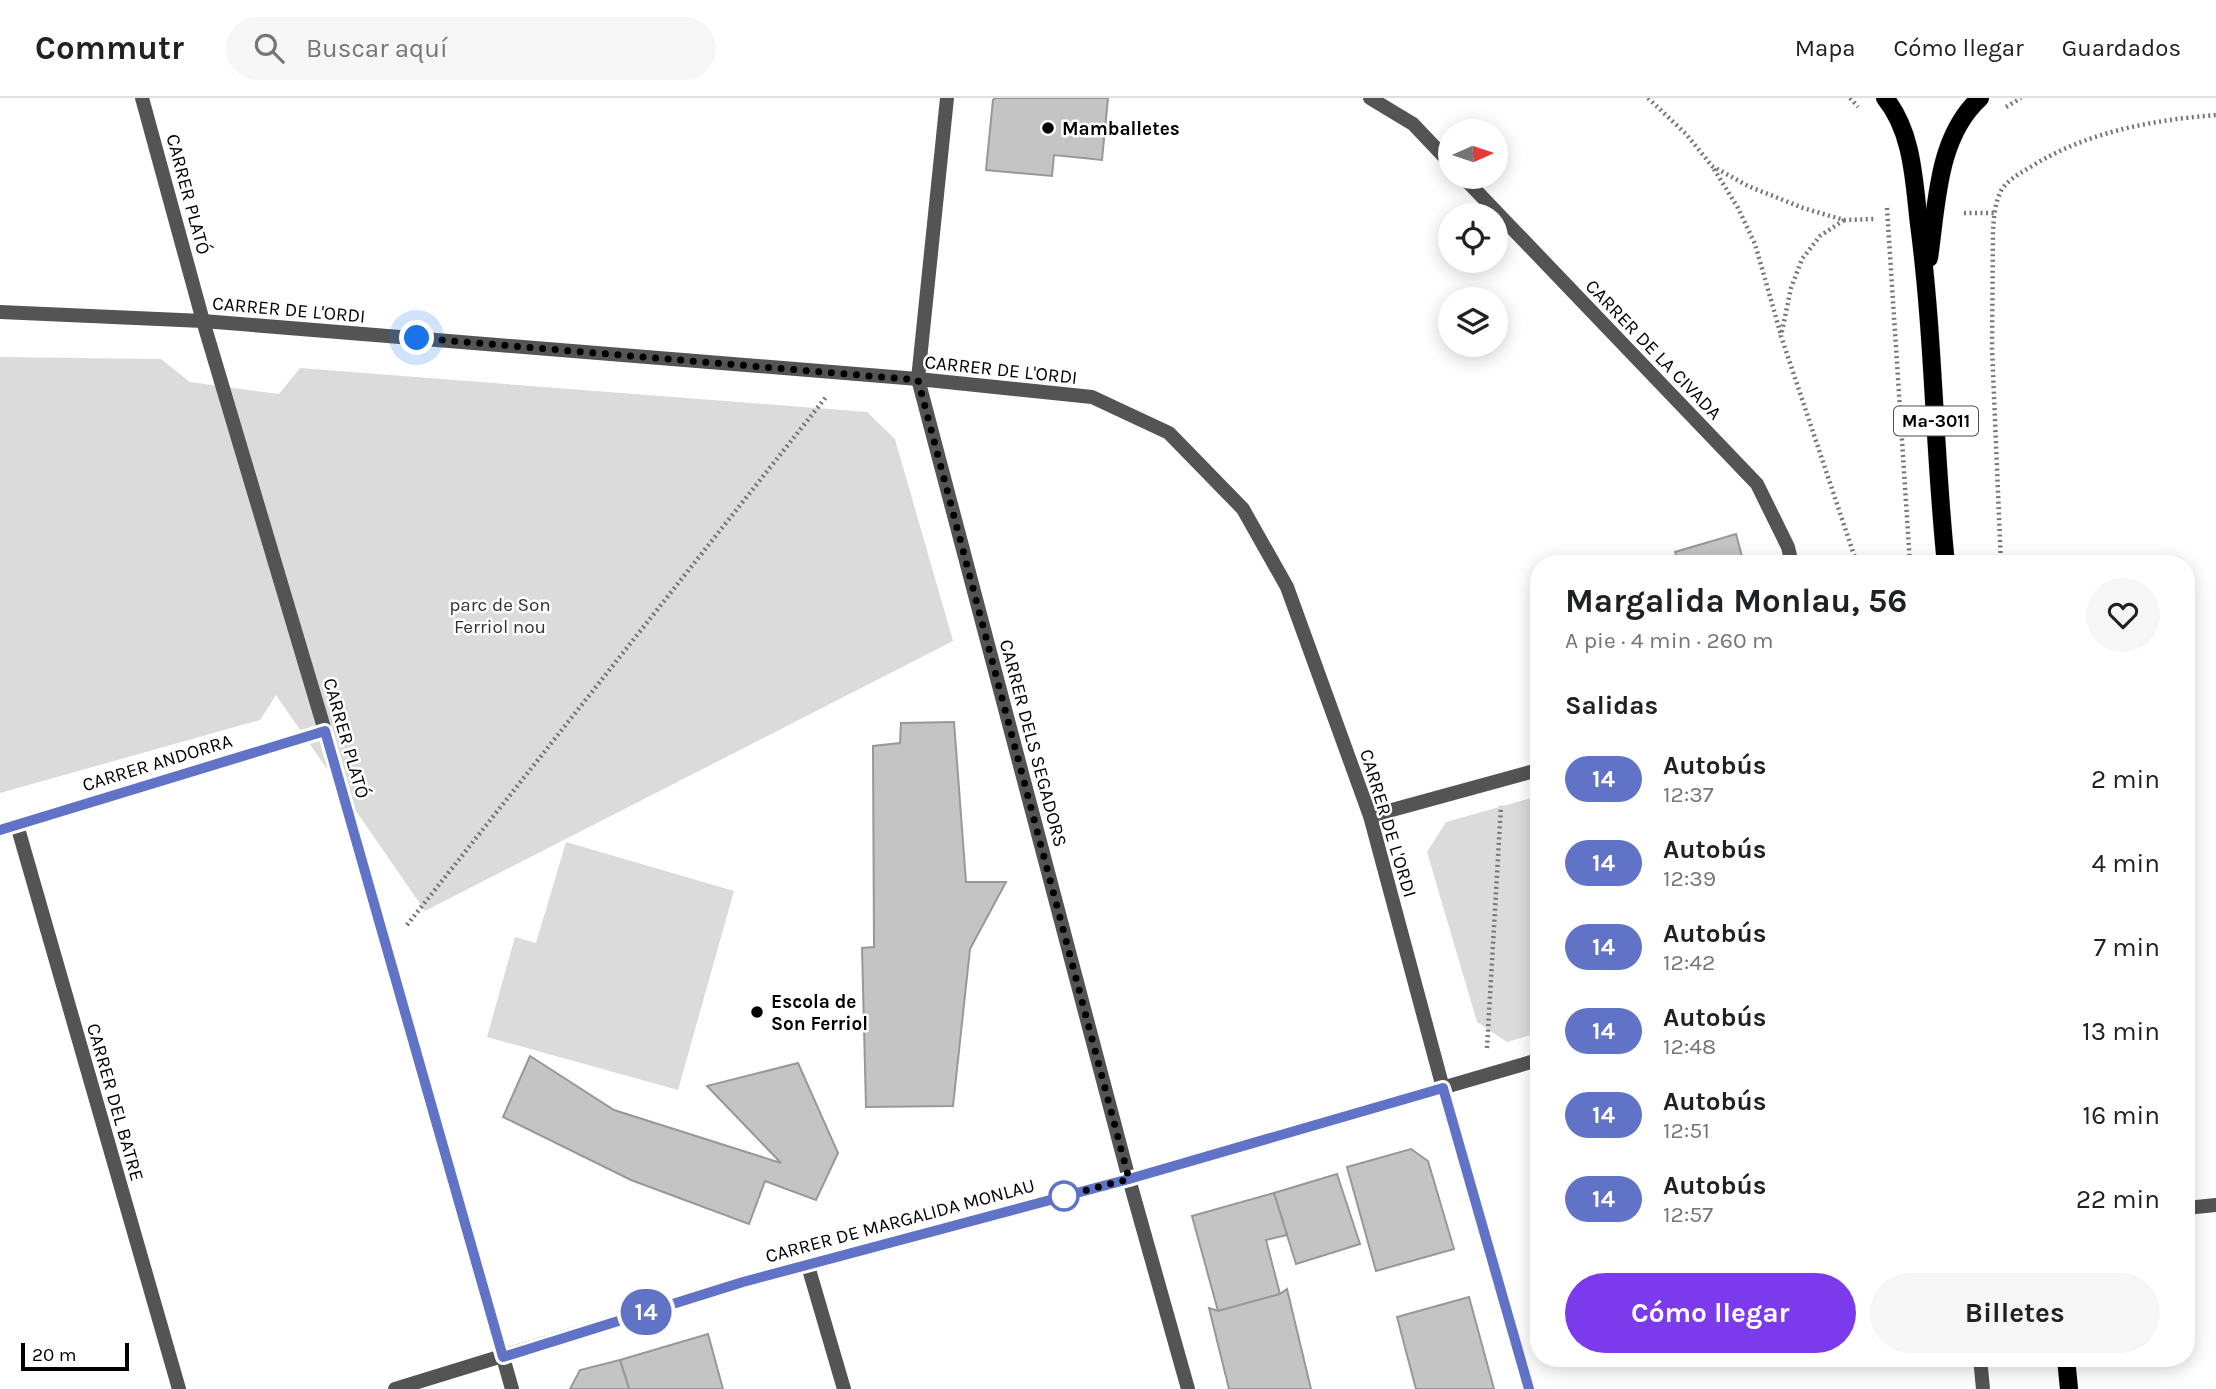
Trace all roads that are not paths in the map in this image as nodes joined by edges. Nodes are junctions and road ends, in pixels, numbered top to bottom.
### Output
1 (142, 98) edge
2 (947, 98) edge
3 (1370, 98) edge
4 (1885, 98) edge
5 (1980, 98) edge
6 (1438, 150) edge
7 (1474, 189) edge
8 (1926, 279) junction
9 (0, 312) edge
10 (203, 321) junction
11 (918, 380) junction
12 (1790, 555) edge
13 (1945, 555) edge
14 (325, 731) junction
15 (1530, 773) edge
16 (1370, 816) junction
17 (17, 825) junction
18 (0, 830) edge
19 (1530, 1062) edge
20 (1443, 1088) junction
21 (1129, 1179) junction
22 (2216, 1205) edge
23 (2195, 1207) edge
24 (808, 1266) junction
25 (503, 1357) junction
26 (1981, 1367) edge
27 (2067, 1367) edge
28 (179, 1389) edge
29 (395, 1389) edge
30 (512, 1389) edge
31 (844, 1389) edge
32 (1188, 1389) edge
33 (1529, 1389) edge
34 (1983, 1389) edge
35 (2069, 1389) edge

1 - 10 street, CARRER PLATÓ
2 - 11 street, CARRER DELS SEGADORS
3 - 6 street
4 - 8 main road, Ma-3011
5 - 8 main road, Ma-3011
7 - 12 street, CARRER DE LA CIVADA
8 - 13 main road, Ma-3011
9 - 10 street, CARRER DE L'ORDI
10 - 11 street, CARRER DE L'ORDI
10 - 14 street, CARRER PLATÓ
11 - 16 street, CARRER DE L'ORDI
11 - 21 street, CARRER DELS SEGADORS
14 - 17 street, CARRER ANDORRA
14 - 25 street, CARRER PLATÓ
15 - 16 street
16 - 20 street, CARRER DE L'ORDI
17 - 18 street, CARRER ANDORRA
17 - 28 street, CARRER DEL BATRE
19 - 20 street, CARRER DE MARGALIDA MONLAU
20 - 21 street, CARRER DE MARGALIDA MONLAU
20 - 33 street, CARRER DE L'ORDI
21 - 24 street, CARRER DE MARGALIDA MONLAU
21 - 32 street, CARRER DELS SEGADORS
22 - 23 street
24 - 25 street, CARRER DE MARGALIDA MONLAU
24 - 31 street
25 - 29 street, CARRER DE MARGALIDA MONLAU
25 - 30 street, CARRER PLATÓ
26 - 34 street
27 - 35 main road

